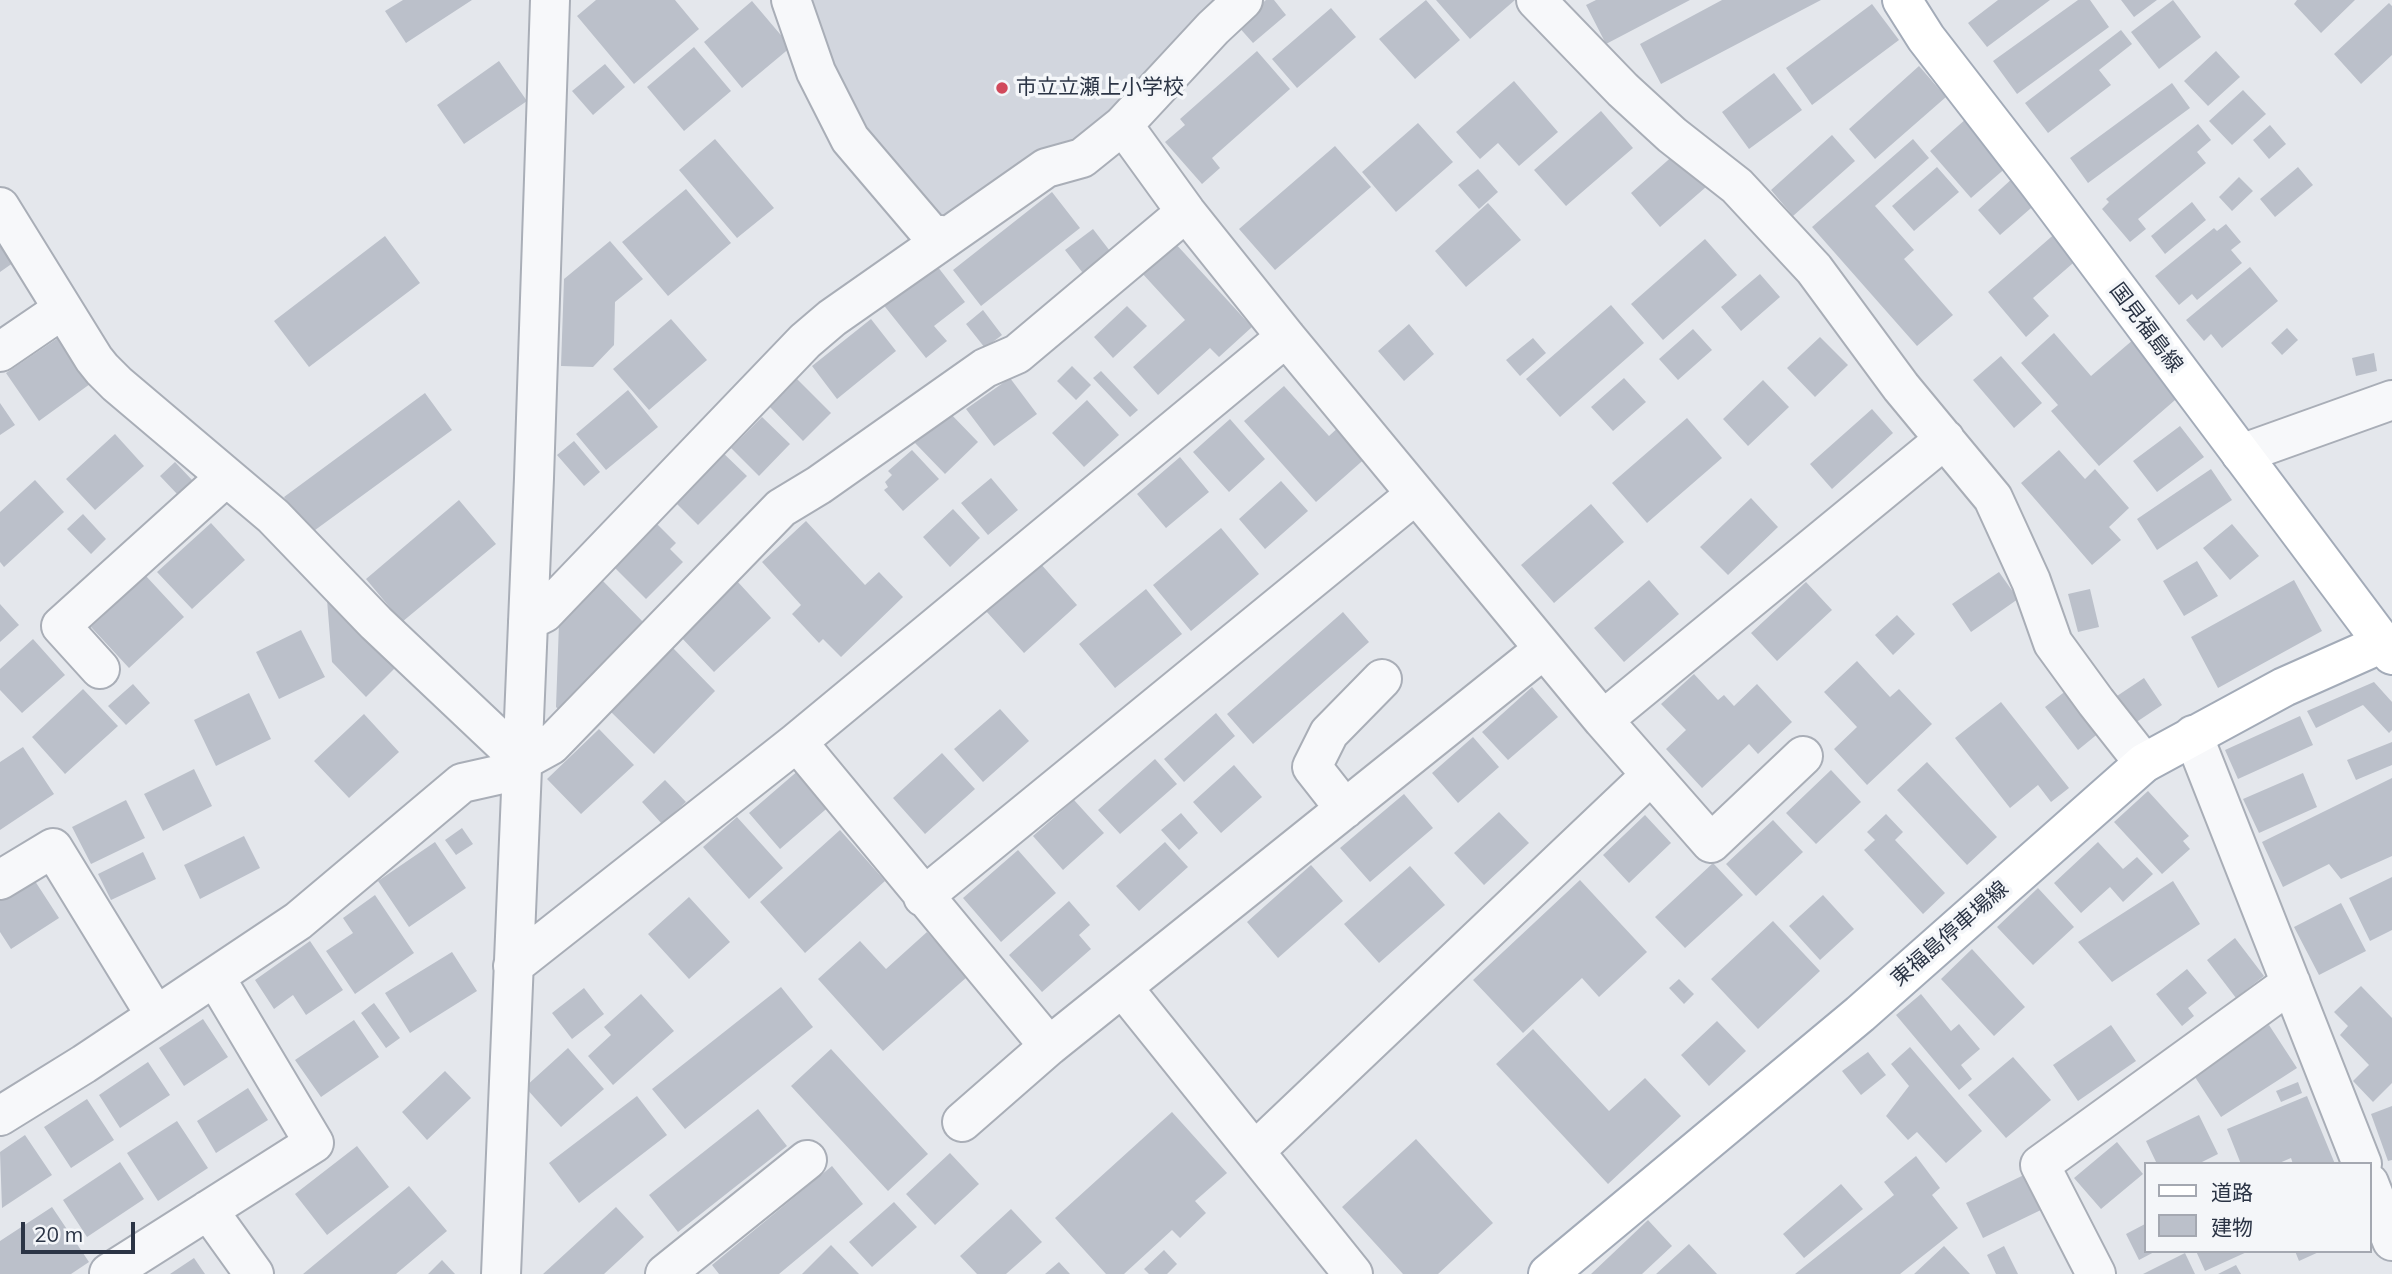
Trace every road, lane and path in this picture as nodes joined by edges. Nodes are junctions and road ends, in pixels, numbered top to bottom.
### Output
1 (550, 0) edge
2 (791, 0) edge
3 (1243, 0) edge
4 (1536, 0) edge
5 (1902, 0) edge
6 (1123, 125) junction
7 (0, 208) edge
8 (1186, 212) junction
9 (949, 236) junction
10 (63, 309) junction
11 (1286, 337) junction
12 (0, 352) edge
13 (2392, 400) edge
14 (1945, 439) junction
15 (2241, 454) junction
16 (226, 477) junction
17 (1416, 494) junction
18 (528, 621) junction
19 (1544, 649) junction
20 (2388, 649) edge
21 (100, 670) dead end
22 (1382, 679) dead end
23 (1602, 720) junction
24 (2193, 735) junction
25 (797, 742) junction
26 (1803, 755) dead end
27 (2144, 763) junction
28 (521, 765) junction
29 (1651, 775) junction
30 (1345, 809) junction
31 (0, 880) edge
32 (923, 897) junction
33 (513, 966) junction
34 (215, 977) junction
35 (2291, 983) junction
36 (1123, 988) junction
37 (156, 1016) junction
38 (1049, 1046) junction
39 (0, 1116) edge
40 (962, 1122) dead end
41 (1255, 1151) junction
42 (807, 1160) dead end
43 (2361, 1162) edge
44 (2371, 1188) edge
45 (208, 1210) junction
46 (2392, 1241) edge
47 (108, 1273) edge
48 (254, 1274) edge
49 (501, 1274) edge
50 (665, 1274) edge
51 (1353, 1274) edge
52 (1548, 1274) edge
53 (2096, 1274) edge

1 - 18 street
2 - 9 street
3 - 6 street
4 - 14 street
5 - 15 main road, 国見福島線
6 - 8 street
6 - 9 street
7 - 10 street
8 - 11 street
8 - 28 street
9 - 18 street
10 - 12 street
10 - 16 street
11 - 17 street
11 - 25 street
13 - 15 street
14 - 23 street
14 - 27 street
15 - 20 main road, 国見福島線
16 - 21 street
16 - 28 street
17 - 19 street
17 - 32 street
18 - 28 street
19 - 23 street
19 - 30 street
20 - 24 main road, 東福島停車場線
22 - 30 street
23 - 29 street
24 - 27 main road, 東福島停車場線
24 - 35 street
25 - 32 street
25 - 33 street
26 - 29 street
27 - 52 main road, 東福島停車場線
28 - 33 street
28 - 34 street
29 - 41 street
30 - 36 street
31 - 37 street
32 - 38 street
33 - 49 street
34 - 37 street
34 - 45 street
35 - 43 street
35 - 53 street
36 - 38 street
36 - 41 street
37 - 39 street
38 - 40 street
41 - 51 street
42 - 50 street
44 - 46 street
45 - 47 street
45 - 48 street

